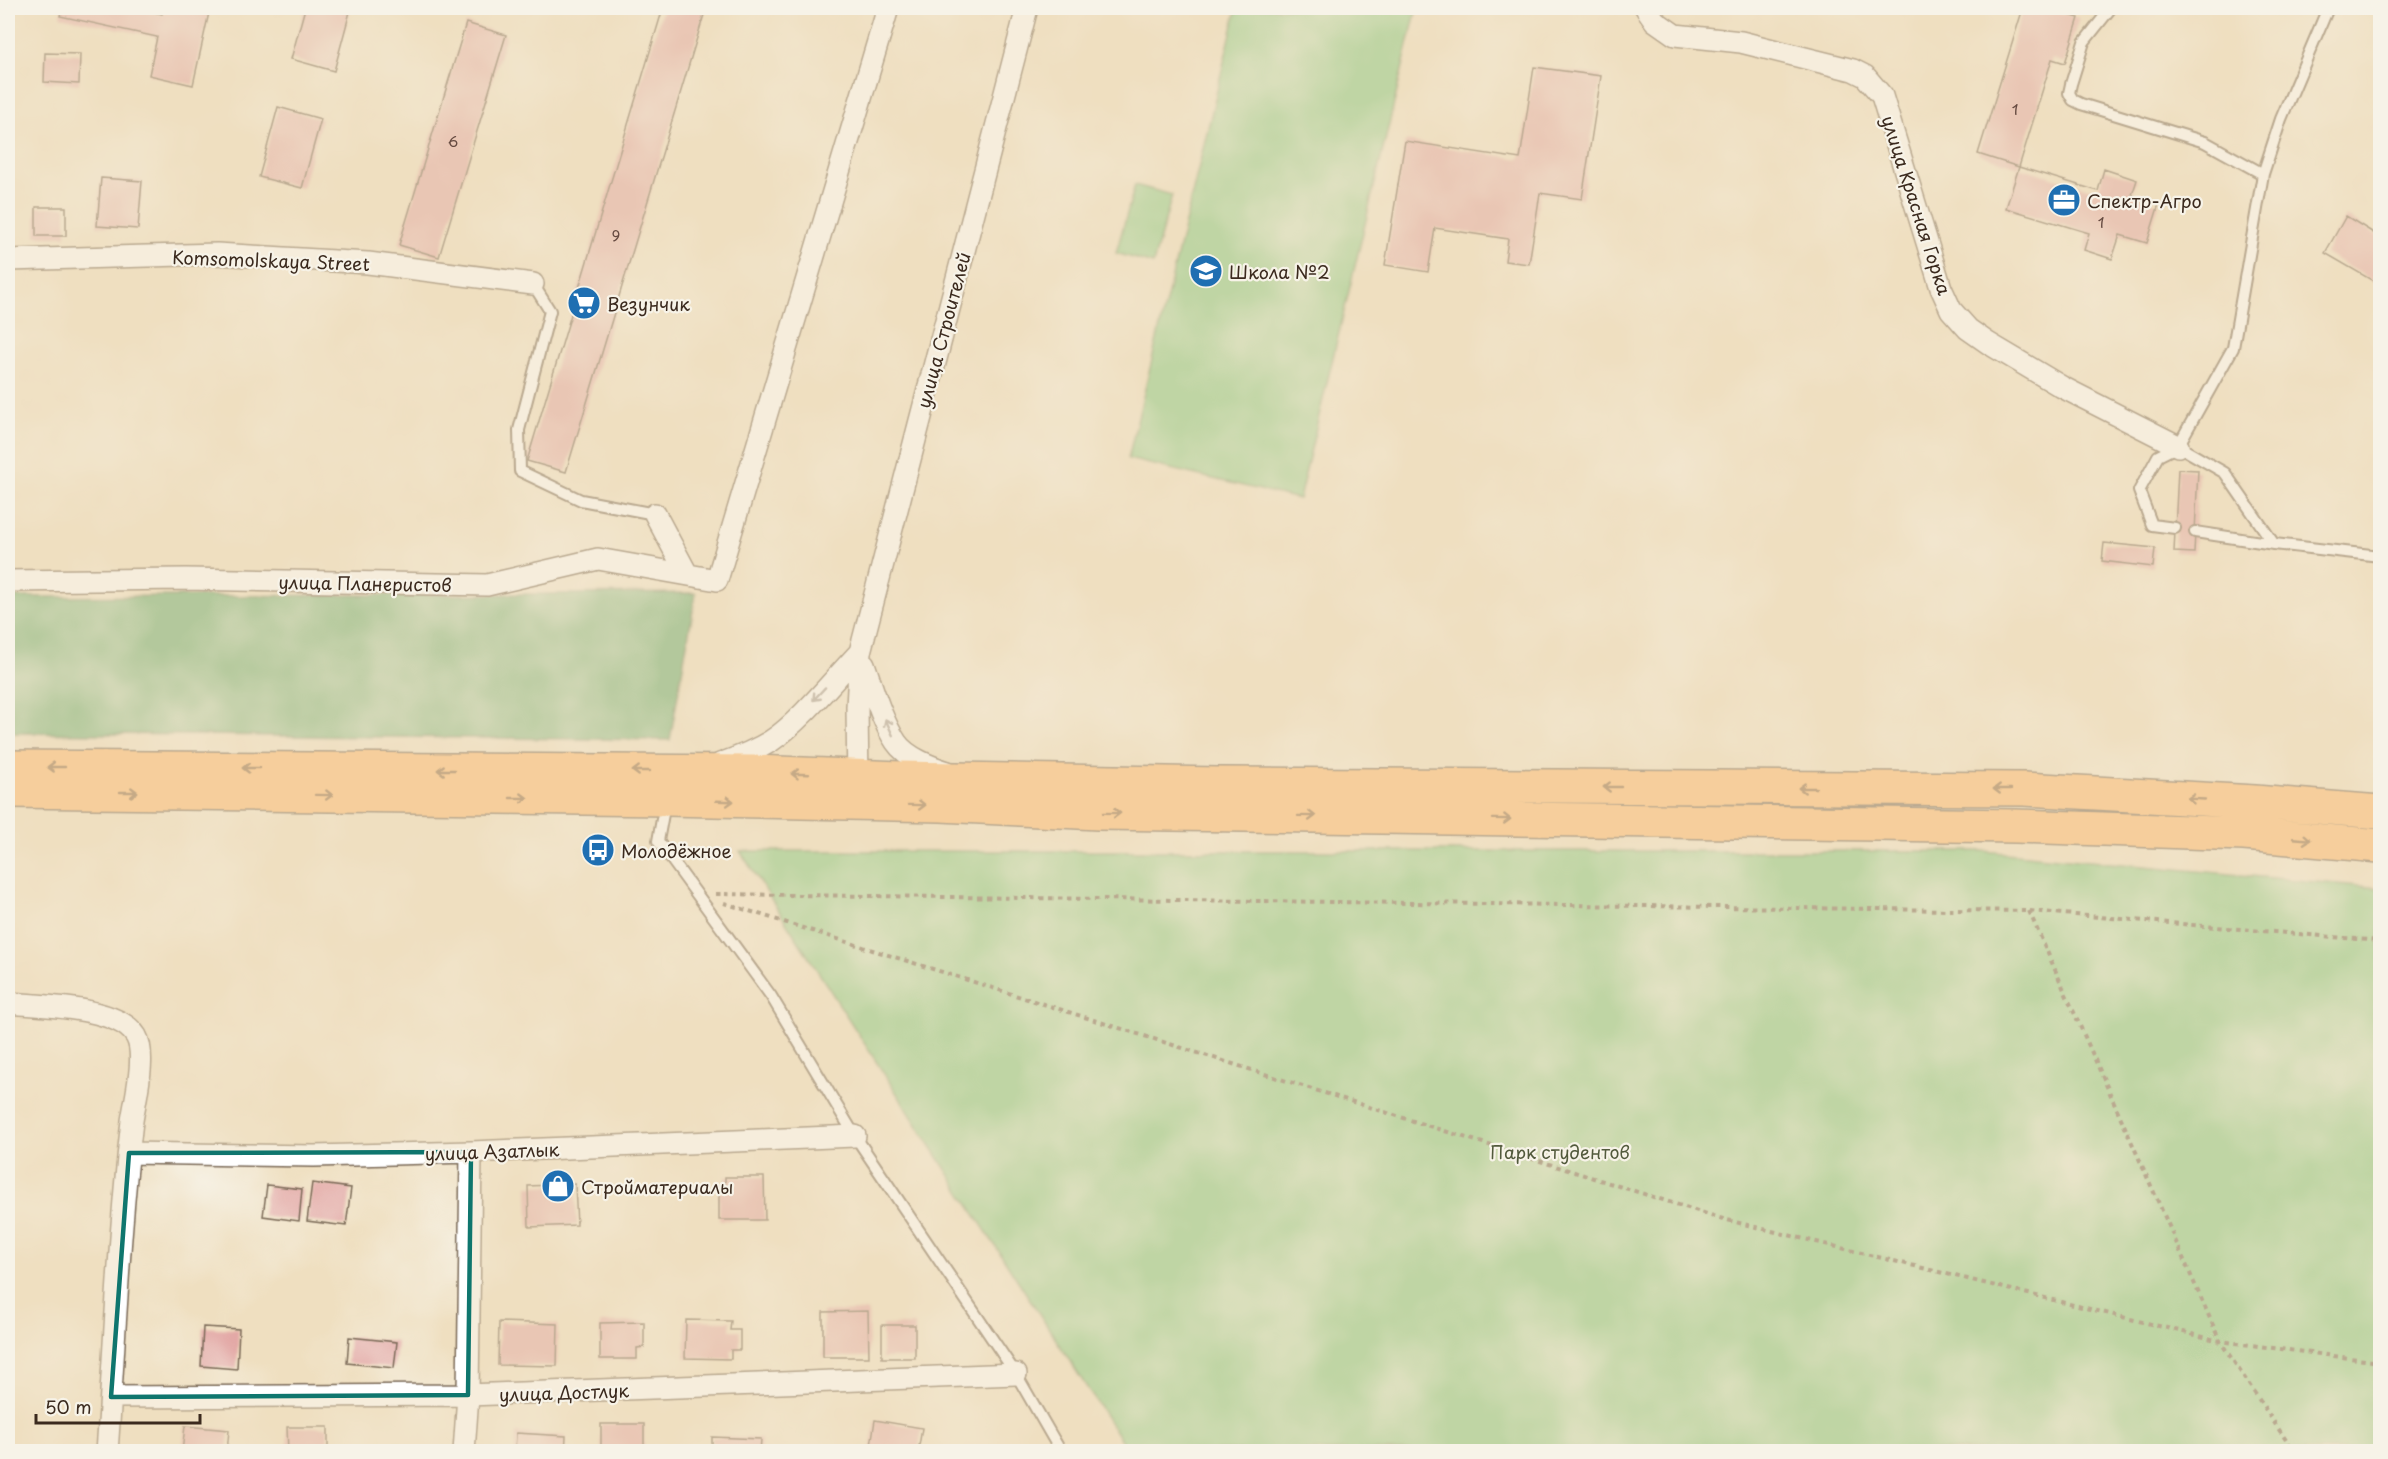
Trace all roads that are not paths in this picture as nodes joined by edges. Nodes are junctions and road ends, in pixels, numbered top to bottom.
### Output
1 (888, 8) edge
2 (1027, 8) edge
3 (1646, 8) edge
4 (2110, 8) edge
5 (2328, 8) edge
6 (2263, 174) junction
7 (8, 260) edge
8 (533, 284) joint
9 (2178, 446) junction
10 (655, 514) joint
11 (2175, 528) dead end
12 (2195, 532) dead end
13 (2274, 544) junction
14 (2380, 556) edge
15 (687, 574) junction
16 (8, 581) edge
17 (860, 652) junction
18 (8, 767) edge
19 (699, 772) junction
20 (970, 779) junction
21 (859, 790) junction
22 (8, 791) edge
23 (666, 799) junction
24 (2380, 812) edge
25 (2380, 846) edge
26 (8, 1003) edge
27 (855, 1136) junction
28 (129, 1152) junction
29 (471, 1152) junction
30 (1016, 1374) junction
31 (468, 1395) junction
32 (111, 1397) junction
33 (107, 1452) edge
34 (464, 1452) edge
35 (1061, 1452) edge

1 - 15 street, улица Планеристов
2 - 17 street, улица Строителей
3 - 9 street, улица Красная Горка
4 - 6 lane
5 - 6 lane
6 - 9 lane
7 - 8 street, Komsomolskaya Street
8 - 10 lane
9 - 11 lane
9 - 13 lane
10 - 15 street
12 - 13 lane
13 - 14 lane
15 - 16 street, улица Планеристов
17 -> 19 street
20 -> 17 street
17 - 21 street, улица Строителей
19 -> 18 main road
21 -> 19 main road
20 - 21 main road
24 -> 20 main road
23 -> 21 main road
21 -> 25 main road
22 -> 23 main road
23 - 27 lane
26 - 28 street
27 - 29 street, улица Азатлык
27 - 30 lane
28 - 29 street, улица Азатлык
28 - 32 street
29 - 31 street
30 - 31 street, улица Достлук
30 - 35 lane
31 - 32 street, улица Достлук
31 - 34 street
32 - 33 street

